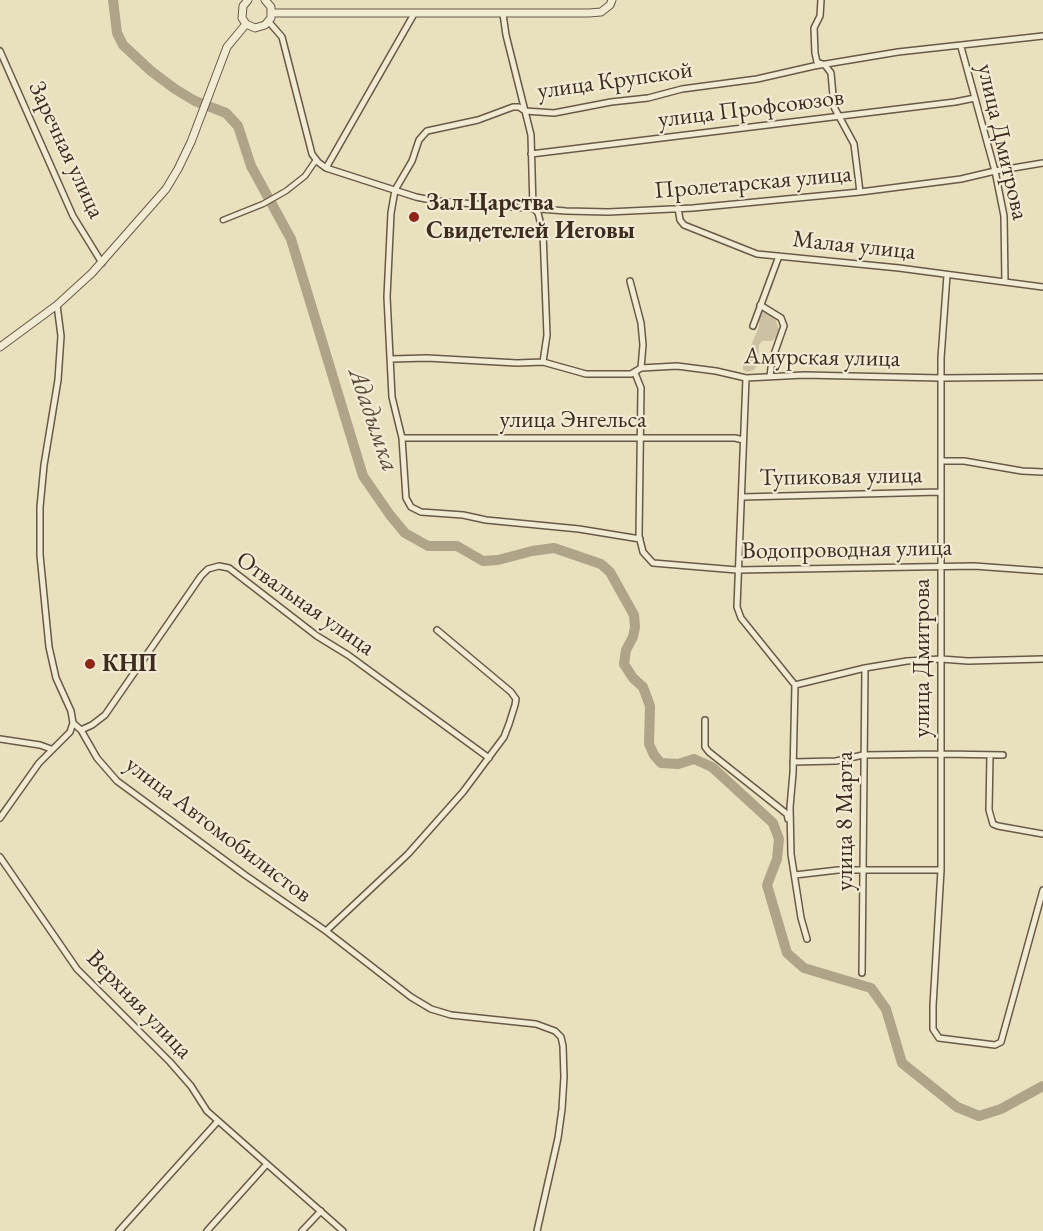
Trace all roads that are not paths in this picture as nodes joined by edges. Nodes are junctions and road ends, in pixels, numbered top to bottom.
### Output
1 (248, 0) edge
2 (265, 0) edge
3 (612, 0) edge
4 (821, 0) edge
5 (272, 13) junction
6 (414, 14) junction
7 (503, 14) junction
8 (269, 22) junction
9 (246, 24) junction
10 (1043, 36) edge
11 (961, 47) junction
12 (0, 51) edge
13 (825, 65) junction
14 (975, 98) junction
15 (525, 111) junction
16 (839, 115) junction
17 (531, 154) junction
18 (316, 160) junction
19 (1043, 163) edge
20 (326, 168) junction
21 (995, 171) junction
22 (395, 190) junction
23 (860, 192) junction
24 (533, 208) junction
25 (678, 208) junction
26 (223, 220) dead end
27 (779, 256) junction
28 (102, 263) junction
29 (946, 275) junction
30 (630, 281) dead end
31 (1005, 282) junction
32 (1043, 288) edge
33 (57, 305) junction
34 (760, 305) junction
35 (753, 326) dead end
36 (0, 347) edge
37 (390, 359) junction
38 (543, 362) junction
39 (641, 368) junction
40 (635, 373) junction
41 (770, 376) junction
42 (1043, 377) edge
43 (746, 378) junction
44 (941, 378) junction
45 (402, 438) junction
46 (640, 439) junction
47 (743, 440) junction
48 (942, 461) junction
49 (1043, 472) edge
50 (940, 492) junction
51 (742, 497) junction
52 (640, 539) junction
53 (939, 567) junction
54 (737, 570) junction
55 (1043, 571) edge
56 (437, 630) dead end
57 (941, 659) junction
58 (1043, 659) edge
59 (865, 668) junction
60 (795, 685) junction
61 (705, 720) dead end
62 (73, 723) junction
63 (81, 730) junction
64 (0, 739) edge
65 (51, 749) junction
66 (941, 754) junction
67 (863, 755) junction
68 (990, 755) junction
69 (1003, 755) dead end
70 (489, 758) junction
71 (793, 762) junction
72 (0, 818) edge
73 (790, 824) junction
74 (1043, 834) edge
75 (0, 857) edge
76 (863, 870) junction
77 (941, 870) junction
78 (795, 875) junction
79 (1043, 890) edge
80 (326, 932) junction
81 (807, 939) dead end
82 (862, 974) dead end
83 (218, 1121) junction
84 (266, 1165) junction
85 (321, 1211) junction
86 (119, 1231) edge
87 (207, 1231) edge
88 (302, 1231) edge
89 (343, 1231) edge
90 (537, 1231) edge

1 - 9 street
2 - 5 street
3 - 7 street
4 - 13 street
5 - 6 street
5 - 8 street
6 - 7 street
6 - 20 street
7 - 15 street
8 - 9 street
8 - 18 street
9 - 28 street
10 - 11 street, улица Крупской
11 - 13 street, улица Крупской
11 - 14 street, улица Дмитрова
12 - 28 street, Заречная улица
13 - 15 street, улица Крупской
13 - 16 street
14 - 16 street, улица Профсоюзов
14 - 21 street, улица Дмитрова
15 - 17 street
15 - 22 street, улица Крупской
16 - 17 street, улица Профсоюзов
16 - 23 street
17 - 24 street
18 - 20 street
18 - 26 street
19 - 21 street, Пролетарская улица
20 - 22 street, Пролетарская улица
21 - 23 street, Пролетарская улица
21 - 31 street, улица Дмитрова
22 - 24 street, Пролетарская улица
22 - 37 street, улица Крупской
23 - 25 street, Пролетарская улица
24 - 25 street, Пролетарская улица
24 - 38 street
25 - 27 street, Малая улица
27 - 29 street, Малая улица
27 - 34 street
28 - 33 street
29 - 31 street, Малая улица
29 - 44 street, улица Дмитрова
30 - 39 street
31 - 32 street, Малая улица
33 - 36 street
33 - 62 street
34 - 35 street
34 - 41 street
37 - 38 street
37 - 45 street, улица Крупской
38 - 40 street
39 - 40 street
39 - 43 street, Амурская улица
40 - 46 street
41 - 43 street, Амурская улица
41 - 44 street, Амурская улица
42 - 44 street, Амурская улица
43 - 47 street
44 - 48 street, улица Дмитрова
45 - 46 street, улица Энгельса
45 - 52 street, улица Крупской
46 - 47 street, улица Энгельса
46 - 52 street
47 - 51 street
48 - 49 street, Тупиковая улица
48 - 50 street, улица Дмитрова
50 - 51 street, Тупиковая улица
50 - 53 street, улица Дмитрова
51 - 54 street
52 - 54 street, Водопроводная улица
53 - 54 street, Водопроводная улица
53 - 55 street, Водопроводная улица
53 - 57 street, улица Дмитрова
54 - 60 street
56 - 70 street
57 - 58 street
57 - 59 street
57 - 66 street, улица Дмитрова
59 - 60 street
59 - 67 street, улица 8 Марта
60 - 71 street
61 - 73 street
62 - 63 street, улица Автомобилистов
62 - 65 street
63 - 70 street, Отвальная улица
63 - 80 street, улица Автомобилистов
64 - 65 street
65 - 72 street
66 - 67 street
66 - 68 street
66 - 77 street, улица Дмитрова
67 - 71 street
67 - 76 street, улица 8 Марта
68 - 69 street
68 - 74 street
70 - 80 street
71 - 73 street
73 - 78 street
75 - 83 street, Верхняя улица
76 - 77 street
76 - 78 street
76 - 82 street, улица 8 Марта
77 - 79 street, улица Дмитрова
78 - 81 street
80 - 90 street, улица Автомобилистов
83 - 84 street, Верхняя улица
83 - 86 street
84 - 85 street, Верхняя улица
84 - 87 street
85 - 88 street
85 - 89 street, Верхняя улица

